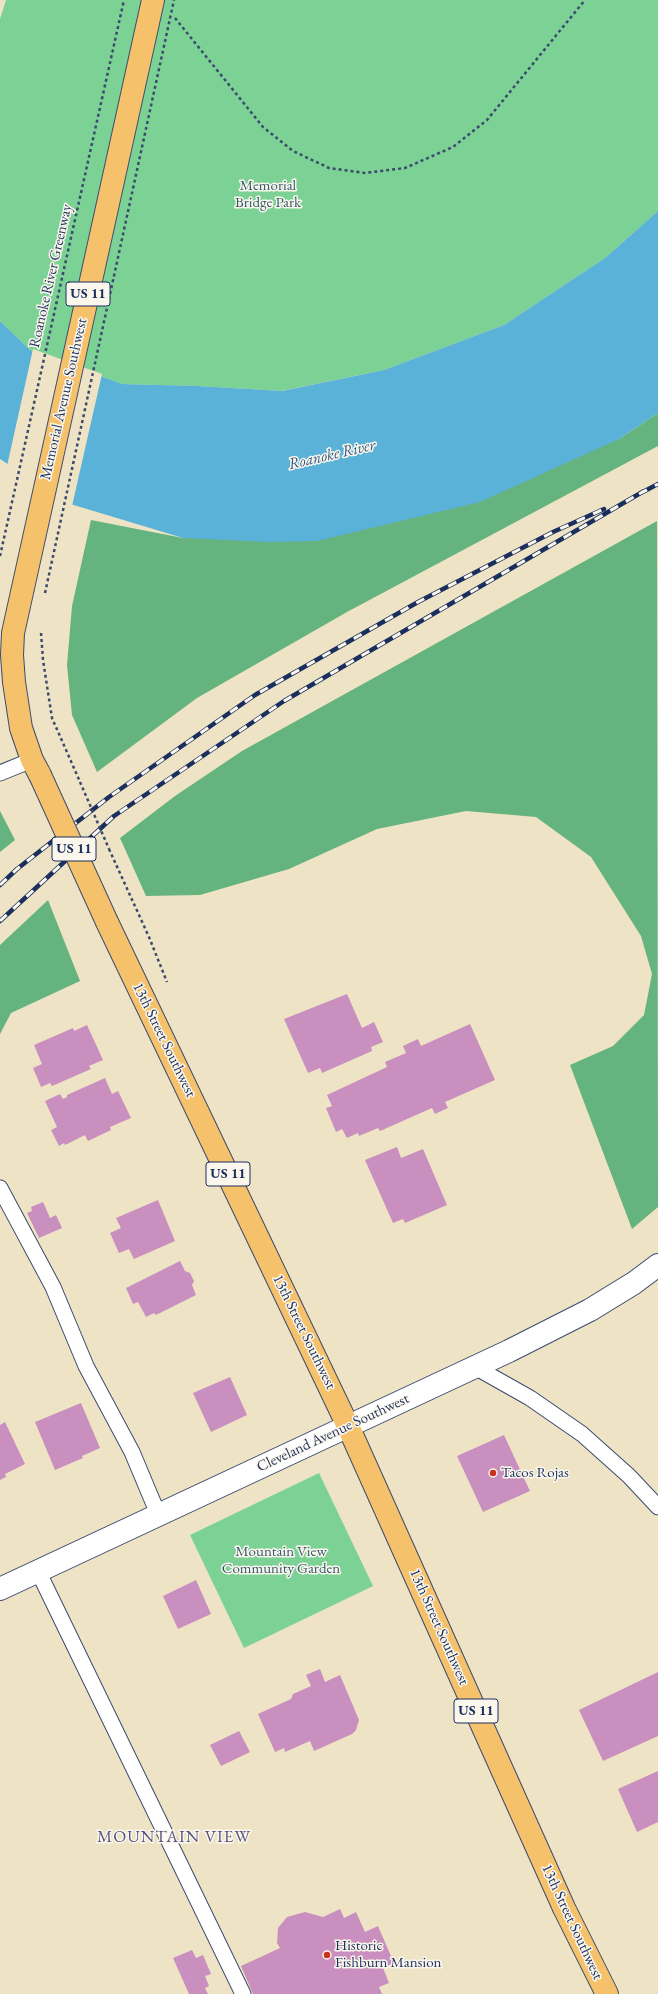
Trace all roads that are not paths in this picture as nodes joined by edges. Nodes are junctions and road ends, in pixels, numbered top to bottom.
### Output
1 (153, 0) edge
2 (7, 681) edge
3 (36, 767) junction
4 (0, 773) edge
5 (0, 1188) edge
6 (658, 1265) edge
7 (475, 1367) junction
8 (348, 1426) junction
9 (658, 1507) edge
10 (158, 1514) junction
11 (38, 1572) junction
12 (0, 1589) edge
13 (243, 1994) edge
14 (607, 1994) edge

1 - 2 main road, Memorial Avenue Southwest / US 11
2 - 3 main road, 13th Street Southwest / US 11
3 - 4 lane
3 - 8 main road, 13th Street Southwest / US 11, bridge
5 - 10 lane
6 - 7 street, Cleveland Avenue Southwest
7 - 8 street, Cleveland Avenue Southwest
7 - 9 lane
8 - 10 street, Cleveland Avenue Southwest
8 - 14 main road, 13th Street Southwest / US 11
10 - 11 street, Cleveland Avenue Southwest
11 - 12 street, Cleveland Avenue Southwest
11 - 13 lane

